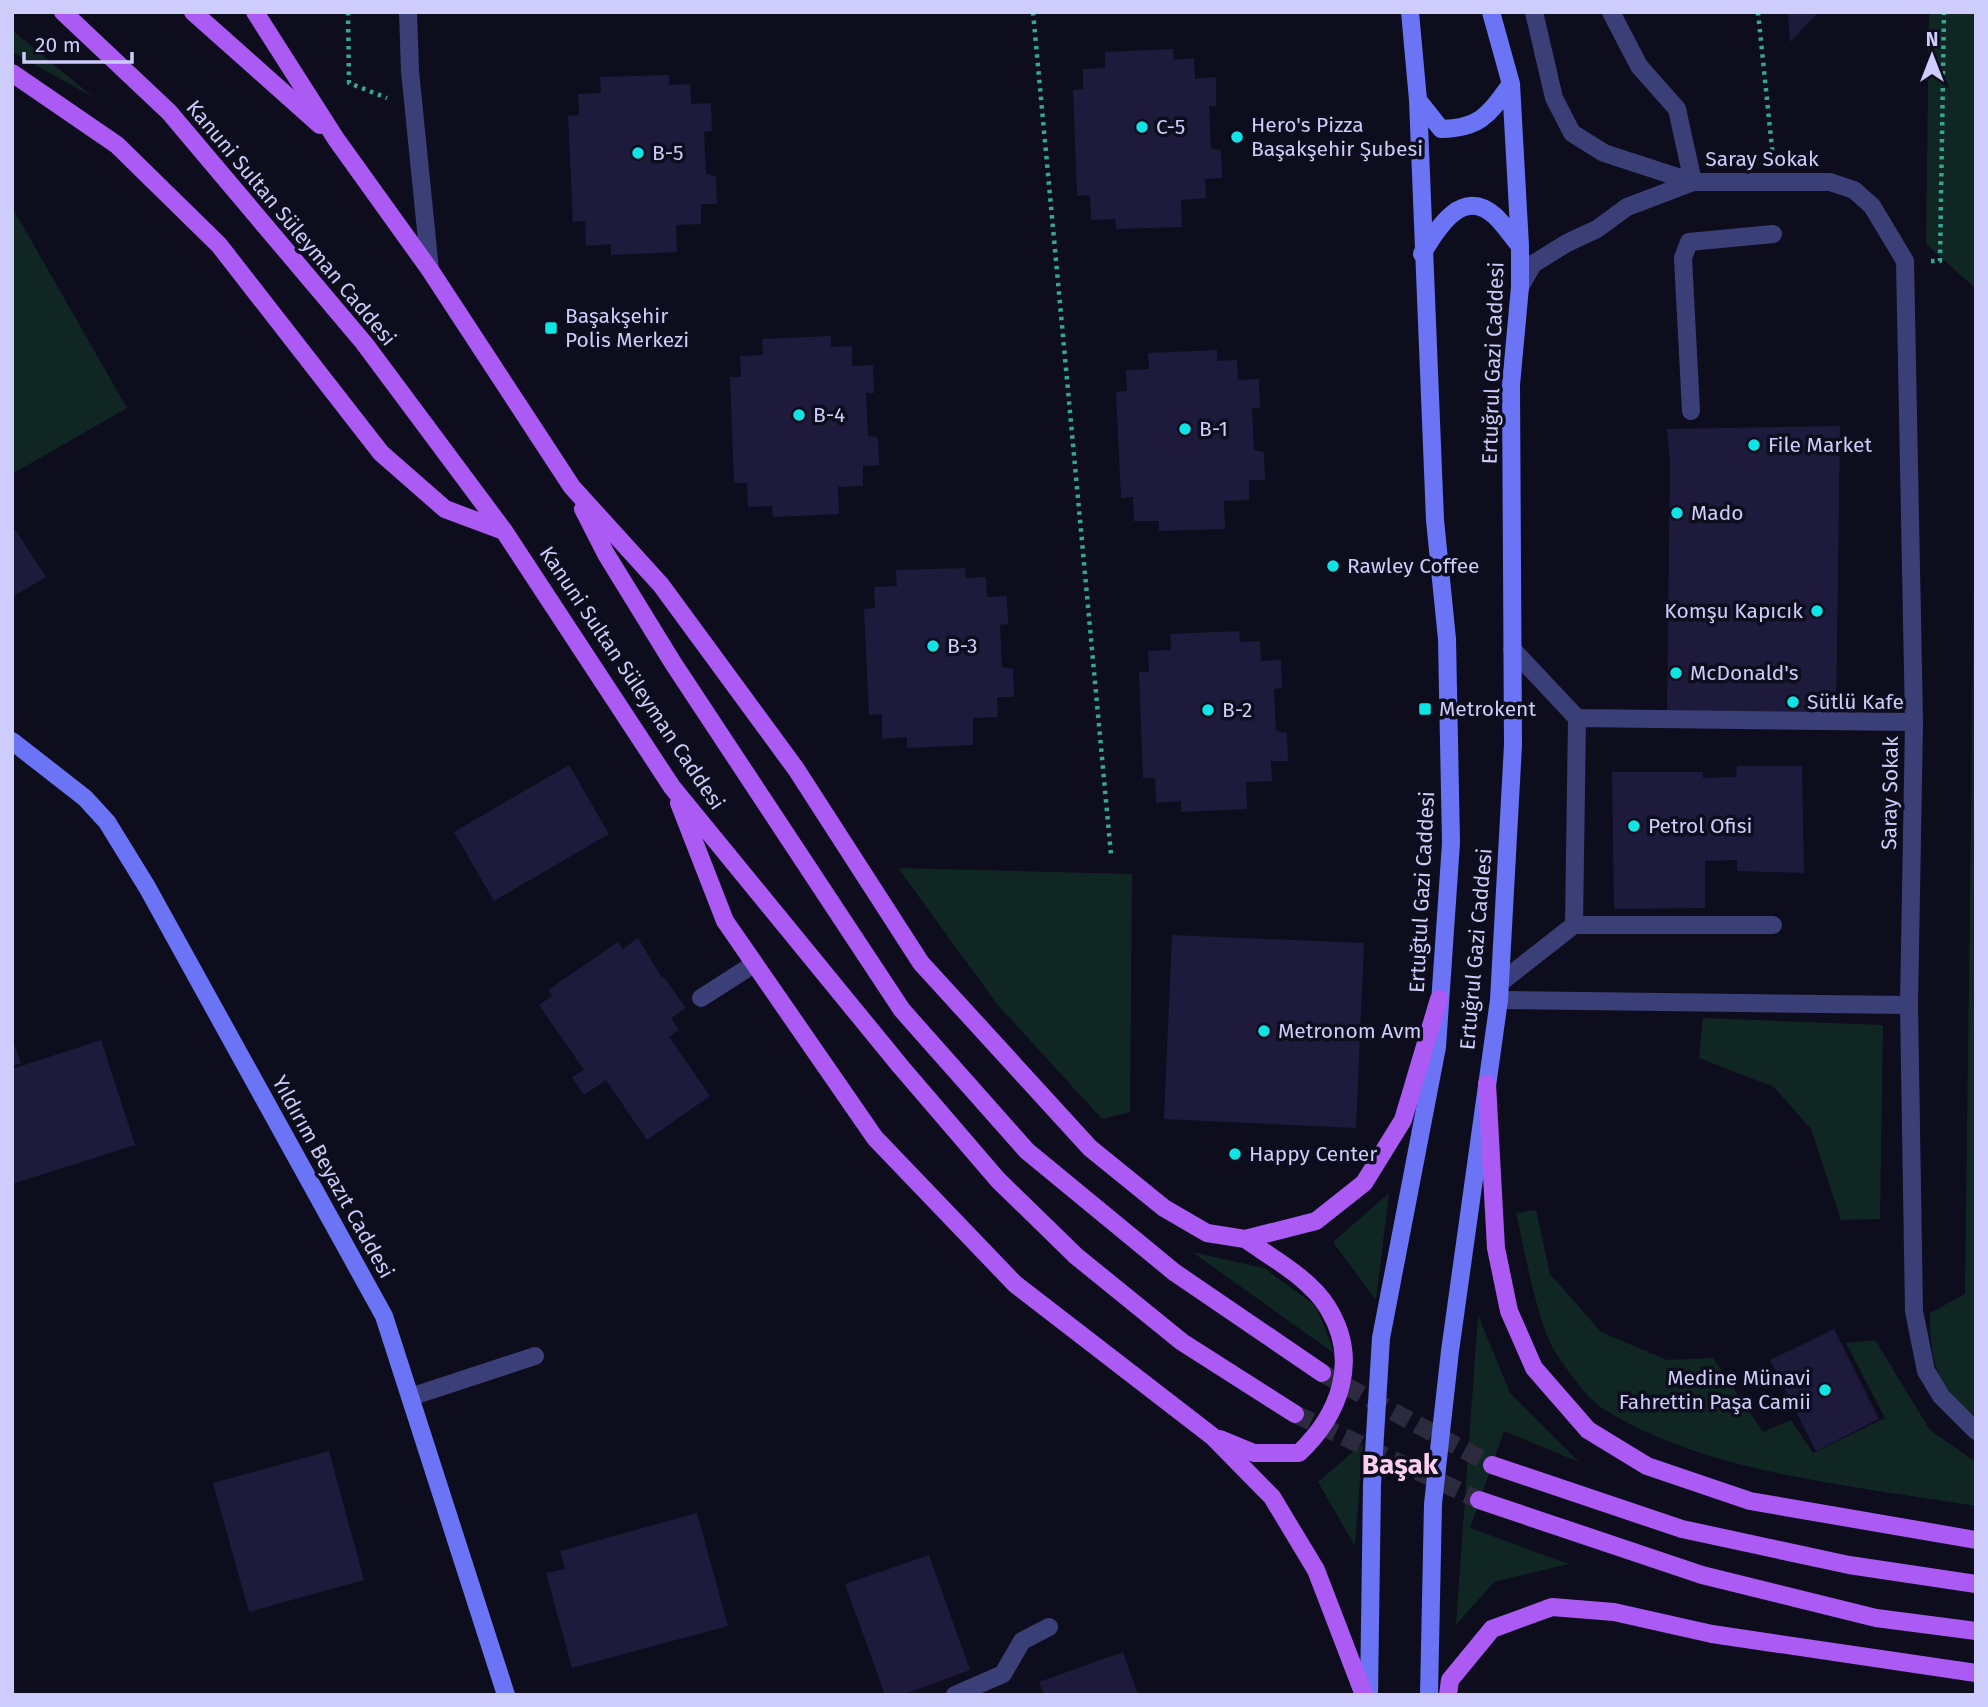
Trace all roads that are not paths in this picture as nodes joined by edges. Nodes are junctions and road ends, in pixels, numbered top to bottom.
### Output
1 (62, 12) edge
2 (193, 12) edge
3 (255, 12) edge
4 (408, 12) edge
5 (1410, 12) edge
6 (1491, 12) edge
7 (1534, 12) edge
8 (1611, 12) edge
9 (12, 73) edge
10 (1511, 84) junction
11 (1418, 100) junction
12 (336, 139) junction
13 (1693, 182) junction
14 (1773, 234) dead end
15 (1520, 246) junction
16 (1422, 254) junction
17 (430, 270) junction
18 (1520, 287) junction
19 (1691, 411) dead end
20 (572, 487) junction
21 (504, 531) junction
22 (1513, 649) junction
23 (1577, 718) junction
24 (1914, 722) junction
25 (12, 741) edge
26 (673, 786) junction
27 (1574, 925) junction
28 (1773, 925) dead end
29 (754, 964) junction
30 (1500, 991) junction
31 (701, 998) dead end
32 (1439, 999) junction
33 (1909, 1005) junction
34 (1487, 1084) junction
35 (1245, 1239) junction
36 (535, 1356) dead end
37 (1322, 1373) tunnel mouth
38 (410, 1397) junction
39 (1295, 1413) tunnel mouth
40 (1976, 1431) edge
41 (1212, 1436) junction
42 (1492, 1465) tunnel mouth
43 (1479, 1500) tunnel mouth
44 (1976, 1540) edge
45 (1976, 1584) edge
46 (1049, 1627) dead end
47 (1976, 1631) edge
48 (1976, 1673) edge
49 (959, 1694) edge
50 (506, 1695) edge
51 (1366, 1695) edge
52 (1429, 1695) edge
53 (1448, 1695) edge

1 - 21 main road, Kanuni Sultan Süleyman Caddesi
2 - 12 main road
3 - 12 main road
4 - 17 street
5 - 11 main road, Ertuğtul Gazi Caddesi
6 - 10 main road, Ertuğrul Gazi Caddesi
7 - 13 street
8 - 13 street
9 - 21 main road
10 - 11 main road
10 - 15 main road, Ertuğrul Gazi Caddesi
11 - 16 main road, Ertuğtul Gazi Caddesi
12 - 17 main road
13 - 18 street
13 - 24 street, Saray Sokak
14 - 19 street
15 - 16 main road
15 - 18 main road, Ertuğrul Gazi Caddesi
16 - 32 main road, Ertuğtul Gazi Caddesi
17 - 20 main road
18 - 22 main road, Ertuğrul Gazi Caddesi
20 - 35 main road
20 - 37 main road, Kanuni Sultan Süleyman Caddesi
21 - 26 main road, Kanuni Sultan Süleyman Caddesi
22 - 23 street
22 - 30 main road, Ertuğrul Gazi Caddesi
23 - 24 street
23 - 27 street
24 - 33 street, Saray Sokak
25 - 38 main road, Yıldırım Beyazıt Caddesi
26 - 29 main road
26 - 39 main road, Kanuni Sultan Süleyman Caddesi
27 - 28 street
27 - 30 street
29 - 31 street
29 - 41 main road
30 - 33 street
30 - 34 main road, Ertuğrul Gazi Caddesi
32 - 35 main road
32 - 51 main road, Ertuğtul Gazi Caddesi
33 - 40 street, Saray Sokak
34 - 44 main road
34 - 52 main road, Ertuğrul Gazi Caddesi
35 - 41 main road
36 - 38 street
38 - 50 main road, Yıldırım Beyazıt Caddesi
41 - 51 main road
42 - 45 main road
43 - 47 main road
46 - 49 street
48 - 53 main road

